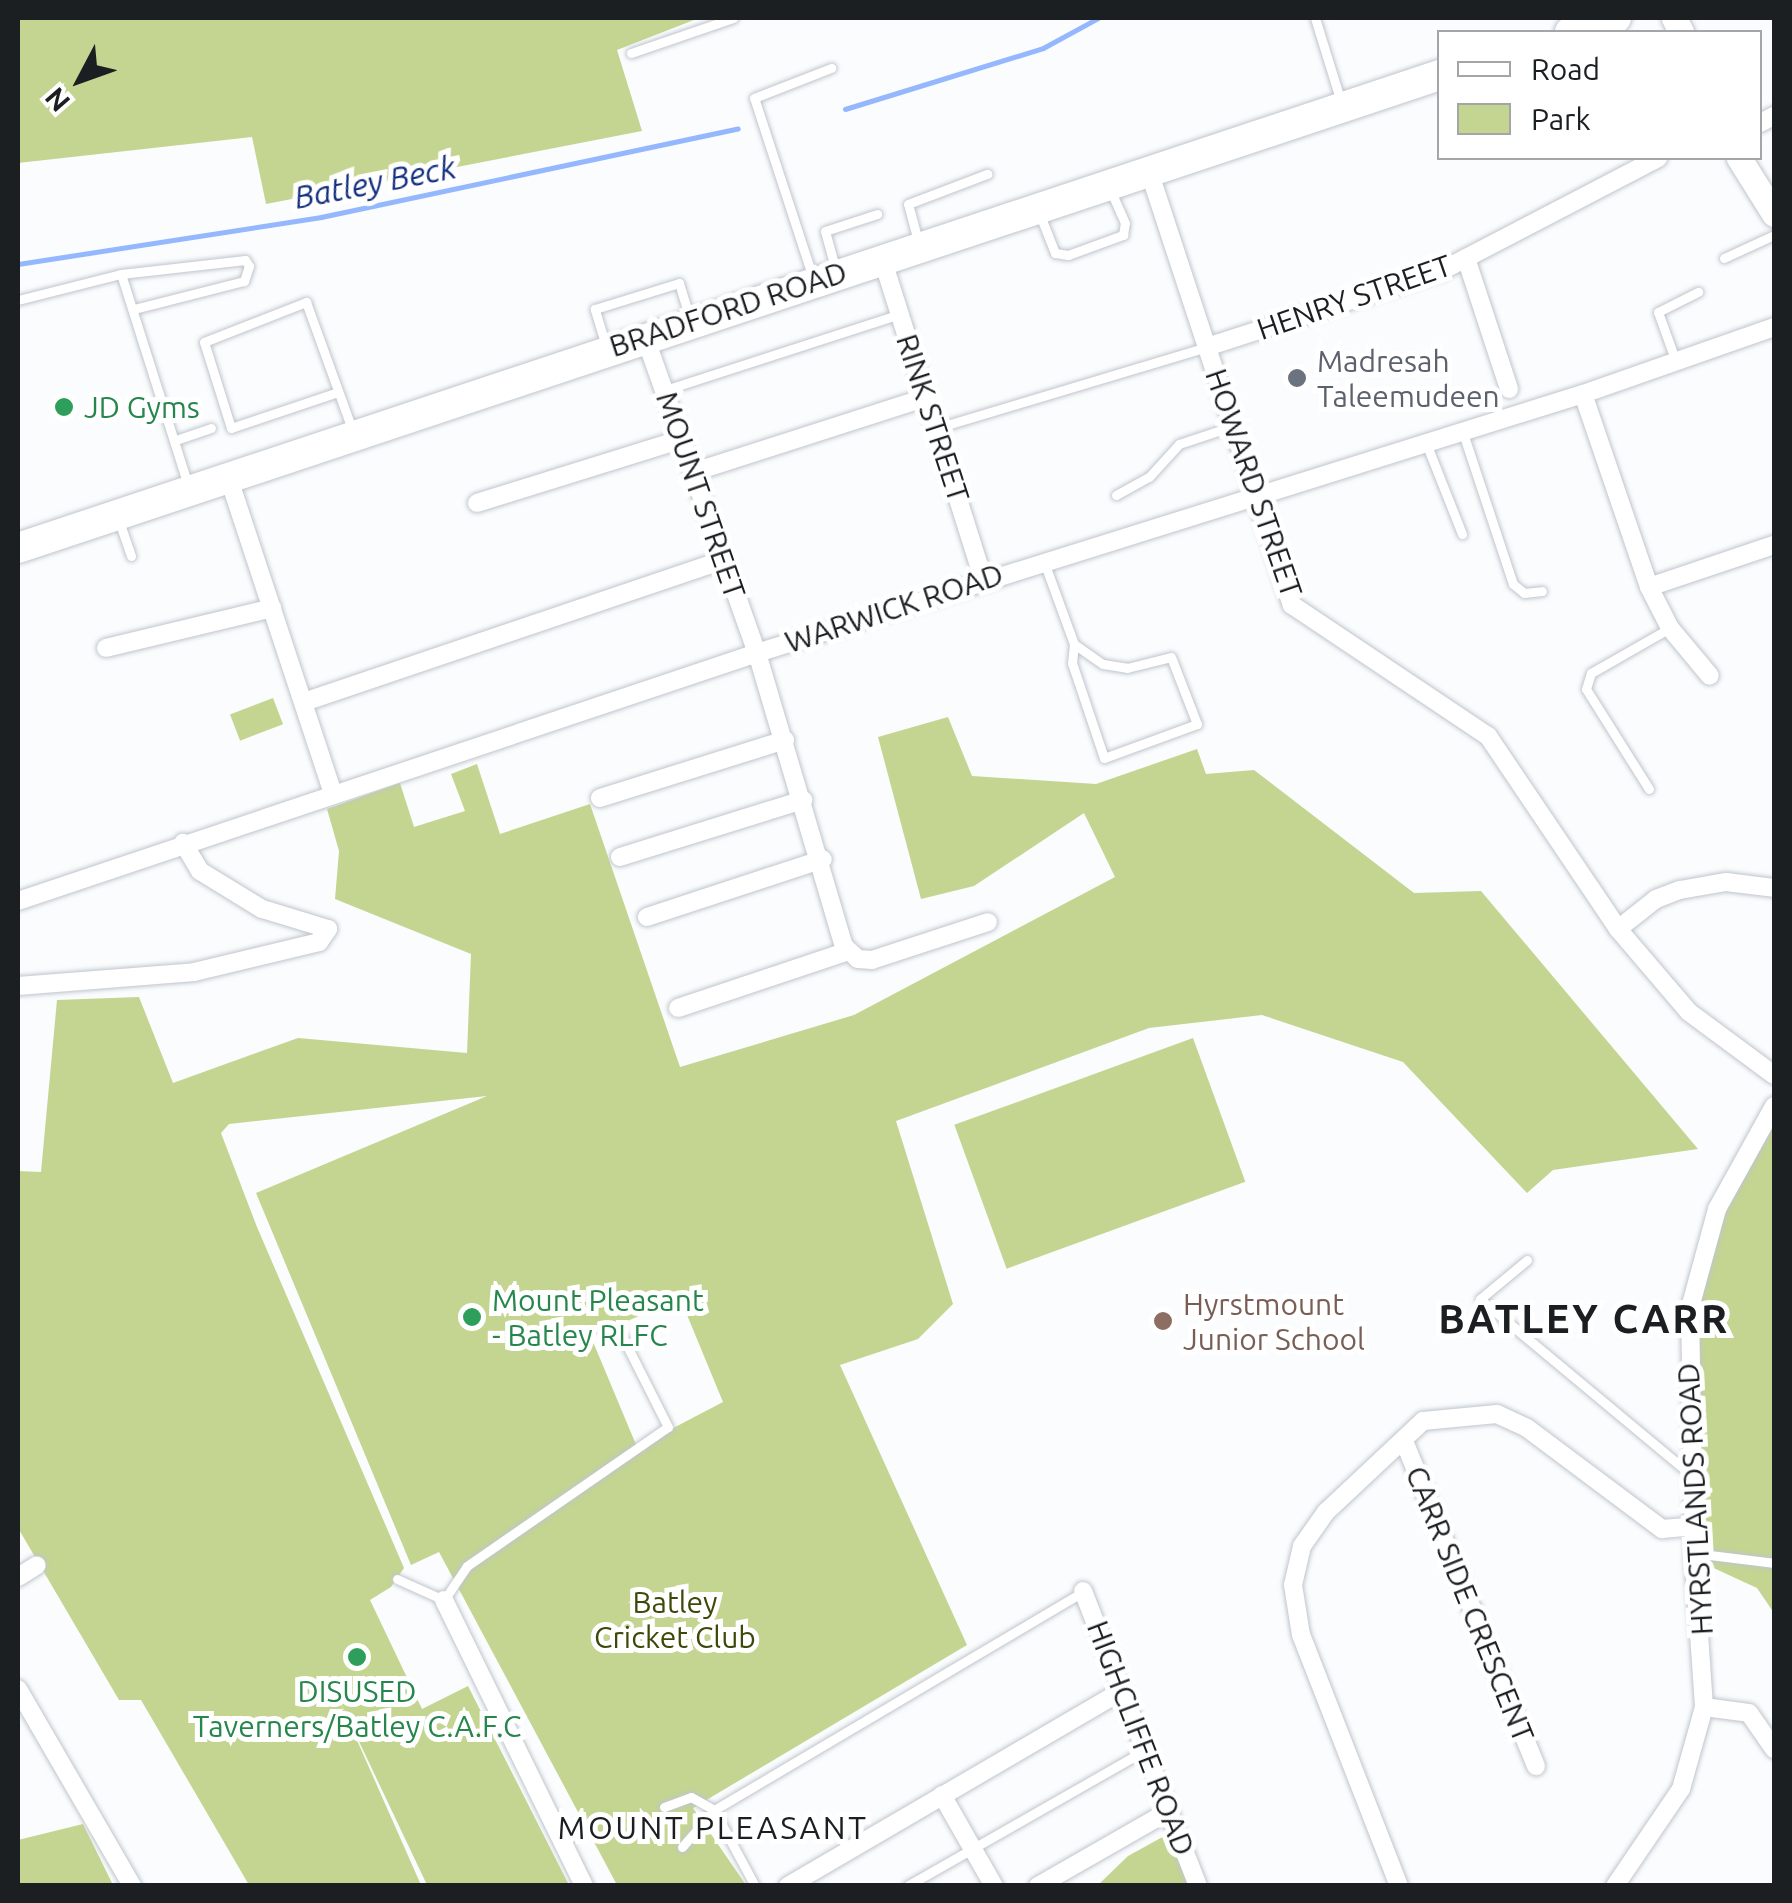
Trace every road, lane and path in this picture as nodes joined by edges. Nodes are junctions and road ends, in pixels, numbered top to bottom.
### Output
1 (734, 18) edge
2 (1315, 18) edge
3 (1616, 18) edge
4 (1577, 30) edge
5 (631, 53) dead end
6 (831, 68) dead end
7 (1437, 76) edge
8 (1342, 107) junction
9 (1654, 160) edge
10 (1740, 160) edge
11 (1149, 171) junction
12 (987, 174) dead end
13 (1108, 185) junction
14 (1037, 208) junction
15 (877, 214) dead end
16 (1774, 214) edge
17 (1774, 236) edge
18 (920, 246) junction
19 (882, 258) junction
20 (1466, 258) junction
21 (1724, 258) dead end
22 (121, 274) junction
23 (825, 277) junction
24 (1698, 292) dead end
25 (18, 300) edge
26 (134, 309) junction
27 (900, 314) junction
28 (690, 322) junction
29 (1774, 327) edge
30 (645, 337) junction
31 (1207, 347) junction
32 (607, 349) junction
33 (1675, 359) junction
34 (1509, 389) dead end
35 (664, 390) junction
36 (338, 392) junction
37 (1583, 394) junction
38 (927, 396) junction
39 (1232, 426) junction
40 (211, 428) dead end
41 (937, 428) junction
42 (1462, 430) junction
43 (354, 434) junction
44 (682, 439) junction
45 (176, 440) junction
46 (1426, 441) junction
47 (697, 472) junction
48 (228, 476) junction
49 (190, 490) junction
50 (1254, 492) junction
51 (1116, 495) dead end
52 (477, 503) dead end
53 (117, 514) junction
54 (1462, 534) dead end
55 (1774, 545) edge
56 (18, 548) edge
57 (131, 556) dead end
58 (724, 560) junction
59 (1044, 560) junction
60 (982, 579) junction
61 (1649, 587) junction
62 (1542, 591) dead end
63 (272, 608) junction
64 (1670, 628) junction
65 (1074, 644) junction
66 (106, 648) dead end
67 (756, 652) junction
68 (1086, 652) junction
69 (1072, 663) junction
70 (1710, 676) dead end
71 (304, 702) junction
72 (784, 740) junction
73 (1649, 789) dead end
74 (334, 794) junction
75 (600, 798) dead end
76 (804, 800) junction
77 (182, 844) junction
78 (620, 857) dead end
79 (822, 860) junction
80 (1774, 888) edge
81 (18, 902) edge
82 (646, 917) dead end
83 (988, 922) dead end
84 (1618, 930) junction
85 (850, 952) junction
86 (18, 986) edge
87 (677, 1002) dead end
88 (1774, 1075) edge
89 (1774, 1106) edge
90 (1527, 1260) dead end
91 (622, 1336) dead end
92 (1404, 1441) junction
93 (1692, 1476) junction
94 (1695, 1526) junction
95 (1694, 1553) junction
96 (1774, 1563) edge
97 (37, 1565) dead end
98 (18, 1577) edge
99 (397, 1579) dead end
100 (1083, 1591) joint
101 (444, 1600) junction
102 (18, 1689) edge
103 (1122, 1690) junction
104 (1704, 1707) junction
105 (1774, 1749) edge
106 (1145, 1750) junction
107 (1536, 1766) dead end
108 (942, 1795) junction
109 (664, 1807) dead end
110 (714, 1810) junction
111 (1169, 1811) junction
112 (682, 1847) dead end
113 (973, 1848) junction
114 (132, 1886) edge
115 (584, 1886) edge
116 (755, 1886) edge
117 (788, 1886) edge
118 (907, 1886) edge
119 (994, 1886) edge
120 (1038, 1886) edge
121 (1198, 1886) edge
122 (1399, 1886) edge
123 (1614, 1886) edge

1 - 5 lane
2 - 8 lane
3 - 4 main road
6 - 23 lane
7 - 8 main road, BRADFORD ROAD
8 - 11 main road, BRADFORD ROAD
9 - 20 street, HENRY STREET
10 - 16 street
11 - 13 main road, BRADFORD ROAD
11 - 31 street, HOWARD STREET
12 - 18 lane
13 - 14 main road, BRADFORD ROAD
13 - 14 lane
14 - 18 main road, BRADFORD ROAD
15 - 23 lane
17 - 21 lane
18 - 19 main road, BRADFORD ROAD
19 - 23 main road, BRADFORD ROAD
19 - 27 street, RINK STREET
20 - 31 street, HENRY STREET
20 - 34 street
22 - 25 lane
22 - 26 lane
22 - 26 lane
23 - 28 main road, BRADFORD ROAD
24 - 33 lane
26 - 45 lane
27 - 35 lane
27 - 38 street, RINK STREET
28 - 30 main road, BRADFORD ROAD
28 - 32 lane
29 - 33 street, WARWICK ROAD
30 - 32 main road, BRADFORD ROAD
30 - 35 street, MOUNT STREET
31 - 39 street, HOWARD STREET
31 - 41 lane
32 - 43 main road, BRADFORD ROAD
33 - 37 street, WARWICK ROAD
35 - 44 street, MOUNT STREET
36 - 36 lane
36 - 43 lane
37 - 42 street, WARWICK ROAD
37 - 61 street
38 - 41 street, RINK STREET
38 - 47 street
39 - 50 street, HOWARD STREET
39 - 51 lane
40 - 45 lane
41 - 60 street, RINK STREET
42 - 46 street, WARWICK ROAD
42 - 62 lane
43 - 48 main road, BRADFORD ROAD
44 - 47 street, MOUNT STREET
44 - 52 street
45 - 49 lane
46 - 50 street, WARWICK ROAD
46 - 54 lane
47 - 58 street, MOUNT STREET
48 - 49 main road, BRADFORD ROAD
48 - 63 street
49 - 53 main road, BRADFORD ROAD
50 - 59 street, WARWICK ROAD
50 - 84 street, HOWARD STREET
53 - 56 main road, BRADFORD ROAD
53 - 57 lane
55 - 61 street
58 - 67 street, MOUNT STREET
58 - 71 street
59 - 60 street, WARWICK ROAD
59 - 65 lane
60 - 67 street, WARWICK ROAD
61 - 64 street
63 - 66 street
63 - 71 street
64 - 70 street
64 - 73 lane
65 - 68 lane
65 - 69 lane
67 - 72 street, MOUNT STREET
67 - 74 street, WARWICK ROAD
68 - 69 lane
68 - 69 lane
71 - 74 street
72 - 75 street
72 - 76 street, MOUNT STREET
74 - 77 street, WARWICK ROAD
76 - 78 street
76 - 79 street, MOUNT STREET
77 - 81 street, WARWICK ROAD
77 - 86 street
79 - 82 street
79 - 85 street, MOUNT STREET
80 - 84 street
83 - 85 street
84 - 88 street, HOWARD STREET
85 - 87 street
89 - 93 street, HYRSTLANDS ROAD
90 - 93 lane
91 - 101 lane
92 - 94 street, CARR SIDE CRESCENT
92 - 107 street, CARR SIDE CRESCENT
92 - 122 street, CARR SIDE CRESCENT
93 - 94 street, HYRSTLANDS ROAD
94 - 95 street, HYRSTLANDS ROAD
95 - 96 lane
95 - 104 street, HYRSTLANDS ROAD
97 - 98 street
99 - 101 lane
100 - 103 street, HIGHCLIFFE ROAD
100 - 110 lane
101 - 115 street
102 - 114 street
103 - 106 street, HIGHCLIFFE ROAD
103 - 108 street
104 - 105 street
104 - 123 street, HYRSTLANDS ROAD
106 - 111 street, HIGHCLIFFE ROAD
106 - 113 lane
108 - 113 street
108 - 117 street
109 - 110 lane
110 - 112 lane
110 - 116 lane
111 - 120 street
111 - 121 street, HIGHCLIFFE ROAD
113 - 118 lane
113 - 119 street

